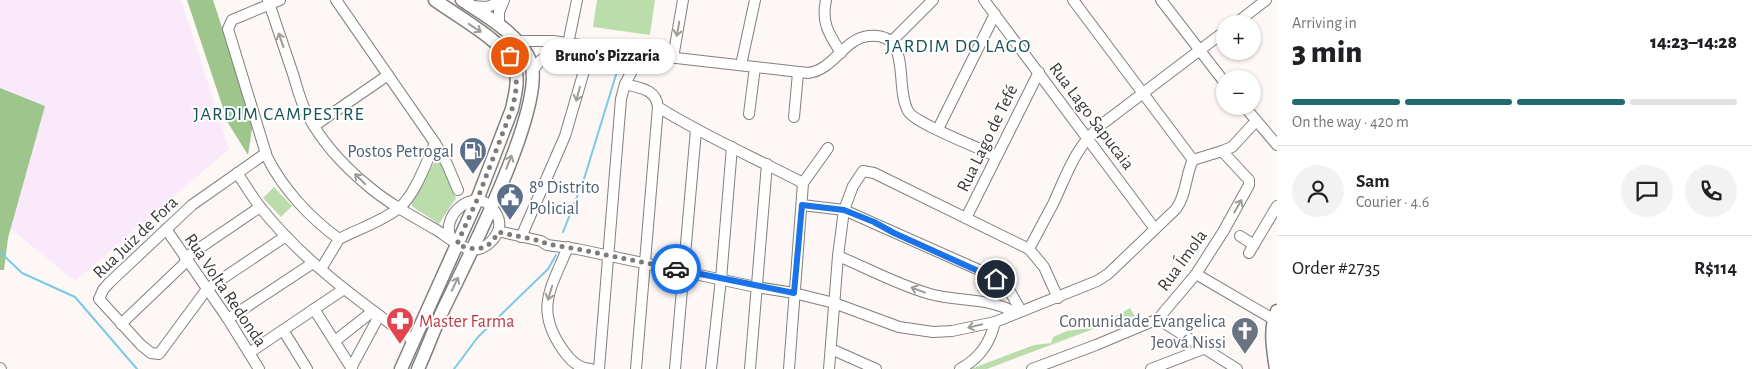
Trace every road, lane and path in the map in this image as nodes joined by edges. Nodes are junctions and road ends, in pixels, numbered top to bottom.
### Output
1 (280, 0) edge
2 (336, 0) edge
3 (435, 0) edge
4 (577, 0) edge
5 (683, 0) edge
6 (755, 0) edge
7 (826, 0) edge
8 (933, 0) edge
9 (984, 0) edge
10 (1074, 0) edge
11 (1161, 0) edge
12 (1266, 0) edge
13 (503, 1) edge
14 (268, 2) edge
15 (467, 3) edge
16 (995, 14) junction
17 (1247, 15) edge
18 (499, 26) junction
19 (1216, 38) edge
20 (518, 41) junction
21 (892, 41) junction
22 (566, 44) junction
23 (591, 47) junction
24 (1199, 51) junction
25 (841, 53) junction
26 (641, 54) junction
27 (673, 58) junction
28 (741, 66) junction
29 (755, 67) junction
30 (532, 71) junction
31 (1039, 72) junction
32 (1216, 72) edge
33 (798, 73) junction
34 (388, 75) junction
35 (625, 84) junction
36 (1143, 94) junction
37 (658, 107) junction
38 (749, 114) dead end
39 (1251, 115) edge
40 (794, 117) dead end
41 (1256, 121) junction
42 (314, 126) junction
43 (938, 129) junction
44 (696, 130) junction
45 (1087, 137) junction
46 (435, 143) junction
47 (1277, 145) edge
48 (732, 147) junction
49 (828, 148) dead end
50 (1222, 151) junction
51 (266, 153) junction
52 (996, 156) junction
53 (1193, 160) junction
54 (766, 164) junction
55 (237, 173) junction
56 (803, 183) junction
57 (458, 190) dead end
58 (477, 200) junction
59 (802, 205) junction
60 (1277, 206) edge
61 (260, 207) junction
62 (491, 207) junction
63 (400, 208) junction
64 (844, 210) junction
65 (966, 218) junction
66 (449, 226) junction
67 (1155, 228) junction
68 (166, 229) junction
69 (438, 231) junction
70 (498, 232) junction
71 (286, 236) junction
72 (1240, 236) dead end
73 (521, 237) junction
74 (339, 239) junction
75 (455, 242) junction
76 (565, 247) junction
77 (472, 249) junction
78 (1029, 249) junction
79 (608, 256) junction
80 (838, 256) junction
81 (186, 260) junction
82 (645, 263) junction
83 (317, 266) junction
84 (683, 271) junction
85 (1196, 274) junction
86 (721, 279) junction
87 (756, 287) junction
88 (208, 289) junction
89 (344, 289) junction
90 (794, 293) junction
91 (1058, 298) junction
92 (834, 304) junction
93 (314, 309) junction
94 (1018, 312) junction
95 (376, 313) junction
96 (1275, 315) edge
97 (228, 319) junction
98 (1158, 319) junction
99 (996, 322) junction
100 (121, 324) junction
101 (283, 330) junction
102 (335, 341) junction
103 (414, 341) junction
104 (1203, 349) junction
105 (830, 350) junction
106 (249, 353) junction
107 (420, 365) edge
108 (352, 368) edge
109 (259, 369) edge
110 (307, 369) edge
111 (401, 369) edge
112 (591, 369) edge
113 (598, 369) edge
114 (636, 369) edge
115 (675, 369) edge
116 (711, 369) edge
117 (750, 369) edge
118 (789, 369) edge
119 (829, 369) edge
120 (876, 369) edge
121 (960, 369) edge
122 (1032, 369) edge
123 (1151, 369) edge
124 (1237, 369) edge
125 (1276, 369) edge

1 - 14 street
2 - 34 street
3 -> 58 main road
4 - 22 street
5 -> 27 street
6 - 28 street
7 - 25 street
8 - 21 street
9 - 16 street, Rua Lago Sapucaia
10 - 36 street
11 - 24 street
12 - 17 street
13 - 15 street
13 - 18 street
42 -> 14 street
14 - 51 street
15 - 18 main road
16 - 31 street, Rua Lago Sapucaia
16 - 43 street
18 - 20 main road
19 - 24 street
20 - 22 street
20 - 30 main road
21 - 25 street
21 - 43 street
22 - 23 street
22 - 30 street
23 - 26 street
23 -> 73 street
24 - 32 street
24 - 36 street
25 - 33 street
26 - 27 street
26 - 35 street
27 - 28 street
28 - 29 street
29 - 33 street
29 - 38 street
62 -> 30 main road
31 - 45 street, Rua Lago Sapucaia
31 - 52 street, Rua Lago de Tefé
33 - 40 street
34 - 42 street
34 - 46 street
35 - 37 street
35 - 79 street
36 - 45 street
36 - 53 street
37 - 44 street
37 - 82 street
39 - 41 street
41 - 47 street
41 - 50 street
63 -> 42 street
43 - 52 street
44 - 48 street
44 - 84 street
45 - 67 street, Rua Lago Sapucaia
45 - 78 street
46 - 57 street
46 - 63 street
48 - 54 street
48 - 86 street
49 - 56 street
50 - 53 street
85 -> 50 street, Rua Ímola
51 - 55 street, Rua Juiz de Fora
51 - 74 street
52 - 65 street, Rua Lago de Tefé
53 - 67 street
54 - 56 street
54 - 87 street
55 - 61 street
55 - 68 street, Rua Juiz de Fora
56 - 59 street
58 - 62 street
58 - 66 street
58 - 75 main road
59 - 64 street
59 - 90 street
60 - 72 street
61 - 71 street
61 - 81 street
62 - 70 street
62 - 77 main road
63 - 69 street
63 - 74 street
64 - 65 street
64 - 80 street
64 - 94 street
65 - 78 street
66 - 69 street
66 - 75 street
67 - 91 street
68 - 81 street, Rua Volta Redonda
68 - 100 street, Rua Juiz de Fora
69 - 75 street
70 - 73 street
70 - 77 street
71 - 83 street
71 - 88 street
73 - 76 street
74 - 83 street
75 - 77 street
75 - 103 main road
76 - 79 street
76 -> 112 street
107 -> 77 main road
78 - 91 street
79 - 82 street
79 - 113 street
80 - 92 street
94 -> 80 street
81 - 88 street, Rua Volta Redonda
81 - 100 street
82 - 84 street
82 - 114 street
83 - 89 street
83 - 97 street
84 - 86 street
84 - 115 street
85 - 96 street
85 - 98 street, Rua Ímola
86 - 87 street
86 - 116 street
87 - 90 street
87 - 117 street
88 - 97 street, Rua Volta Redonda
88 - 100 street, Rua Juiz de Fora
89 - 93 street
89 - 95 street
90 - 92 street
90 - 118 street
91 - 94 street
99 -> 92 street
92 - 105 street
93 - 101 street
93 - 102 street
94 - 99 street
95 - 102 street
95 - 103 street
95 - 108 street
96 - 125 main road
97 - 106 street, Rua Volta Redonda
98 - 104 street
98 - 122 street, Rua Ímola
99 - 121 street
101 - 106 street
101 - 110 street
102 - 108 street
103 - 107 main road
103 - 111 main road
104 - 123 street
104 - 124 street
105 - 119 street
105 - 120 street
106 - 109 street, Rua Volta Redonda

